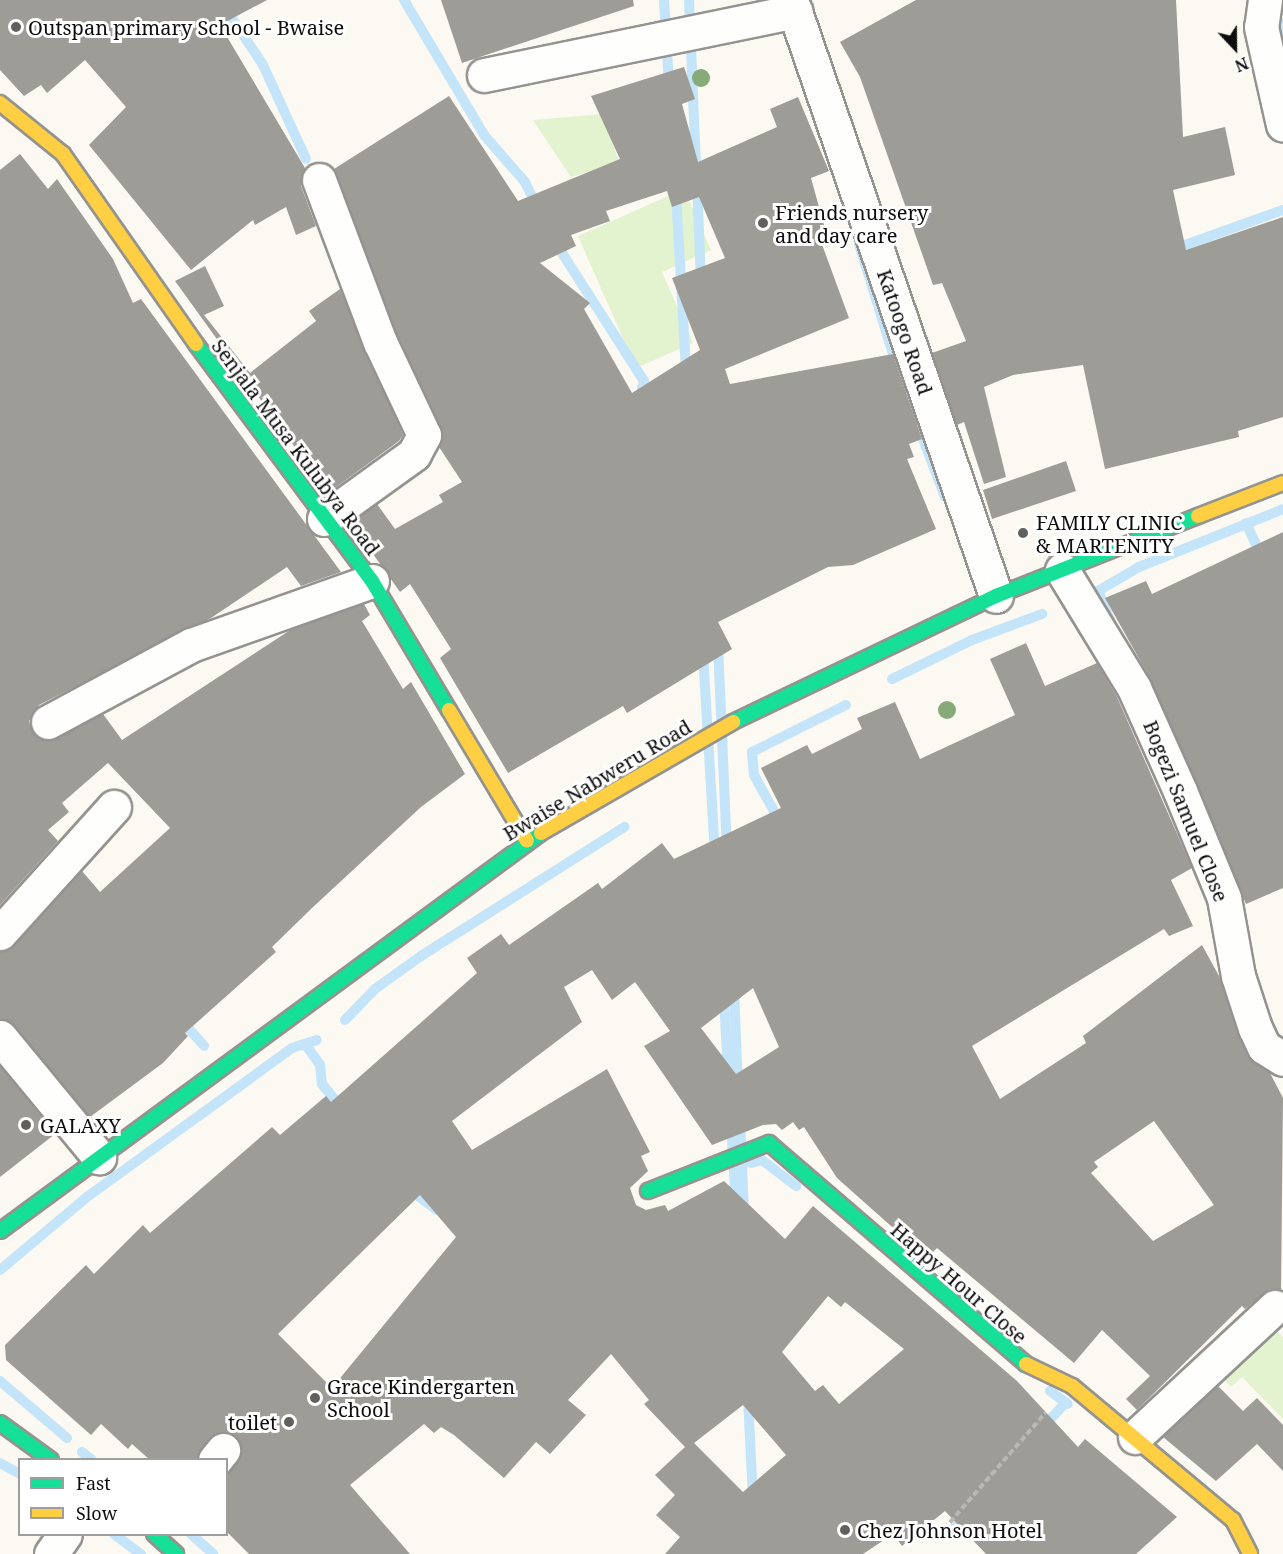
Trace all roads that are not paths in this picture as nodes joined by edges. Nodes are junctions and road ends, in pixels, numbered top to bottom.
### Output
1 (1265, 0) edge
2 (793, 5) edge
3 (484, 75) dead end
4 (0, 103) edge
5 (1283, 125) edge
6 (319, 180) dead end
7 (1283, 483) edge
8 (324, 519) junction
9 (1062, 570) junction
10 (372, 581) junction
11 (996, 596) junction
12 (48, 722) dead end
13 (114, 807) dead end
14 (527, 841) junction
15 (0, 933) edge
16 (0, 1037) edge
17 (1283, 1059) edge
18 (99, 1157) junction
19 (648, 1191) dead end
20 (0, 1231) edge
21 (1275, 1307) dead end
22 (0, 1423) edge
23 (1135, 1437) junction
24 (48, 1458) edge
25 (63, 1536) edge
26 (156, 1536) edge
27 (51, 1554) edge
28 (177, 1554) edge
29 (1250, 1554) edge

1 - 5 street
2 - 3 street
2 - 11 street, Katoogo Road
4 - 8 street, Senjala Musa Kulubya Road
6 - 8 street
7 - 9 street, Bwaise Nabweru Road
8 - 10 street, Senjala Musa Kulubya Road
9 - 11 street, Bwaise Nabweru Road
9 - 17 street, Bogezi Samuel Close
10 - 12 street
10 - 14 street, Senjala Musa Kulubya Road
11 - 14 street, Bwaise Nabweru Road
13 - 15 street
14 - 18 street, Bwaise Nabweru Road
16 - 18 street
18 - 20 street, Bwaise Nabweru Road
19 - 23 street, Happy Hour Close
21 - 23 street
22 - 24 street
23 - 29 street, Happy Hour Close
25 - 27 street
26 - 28 street

